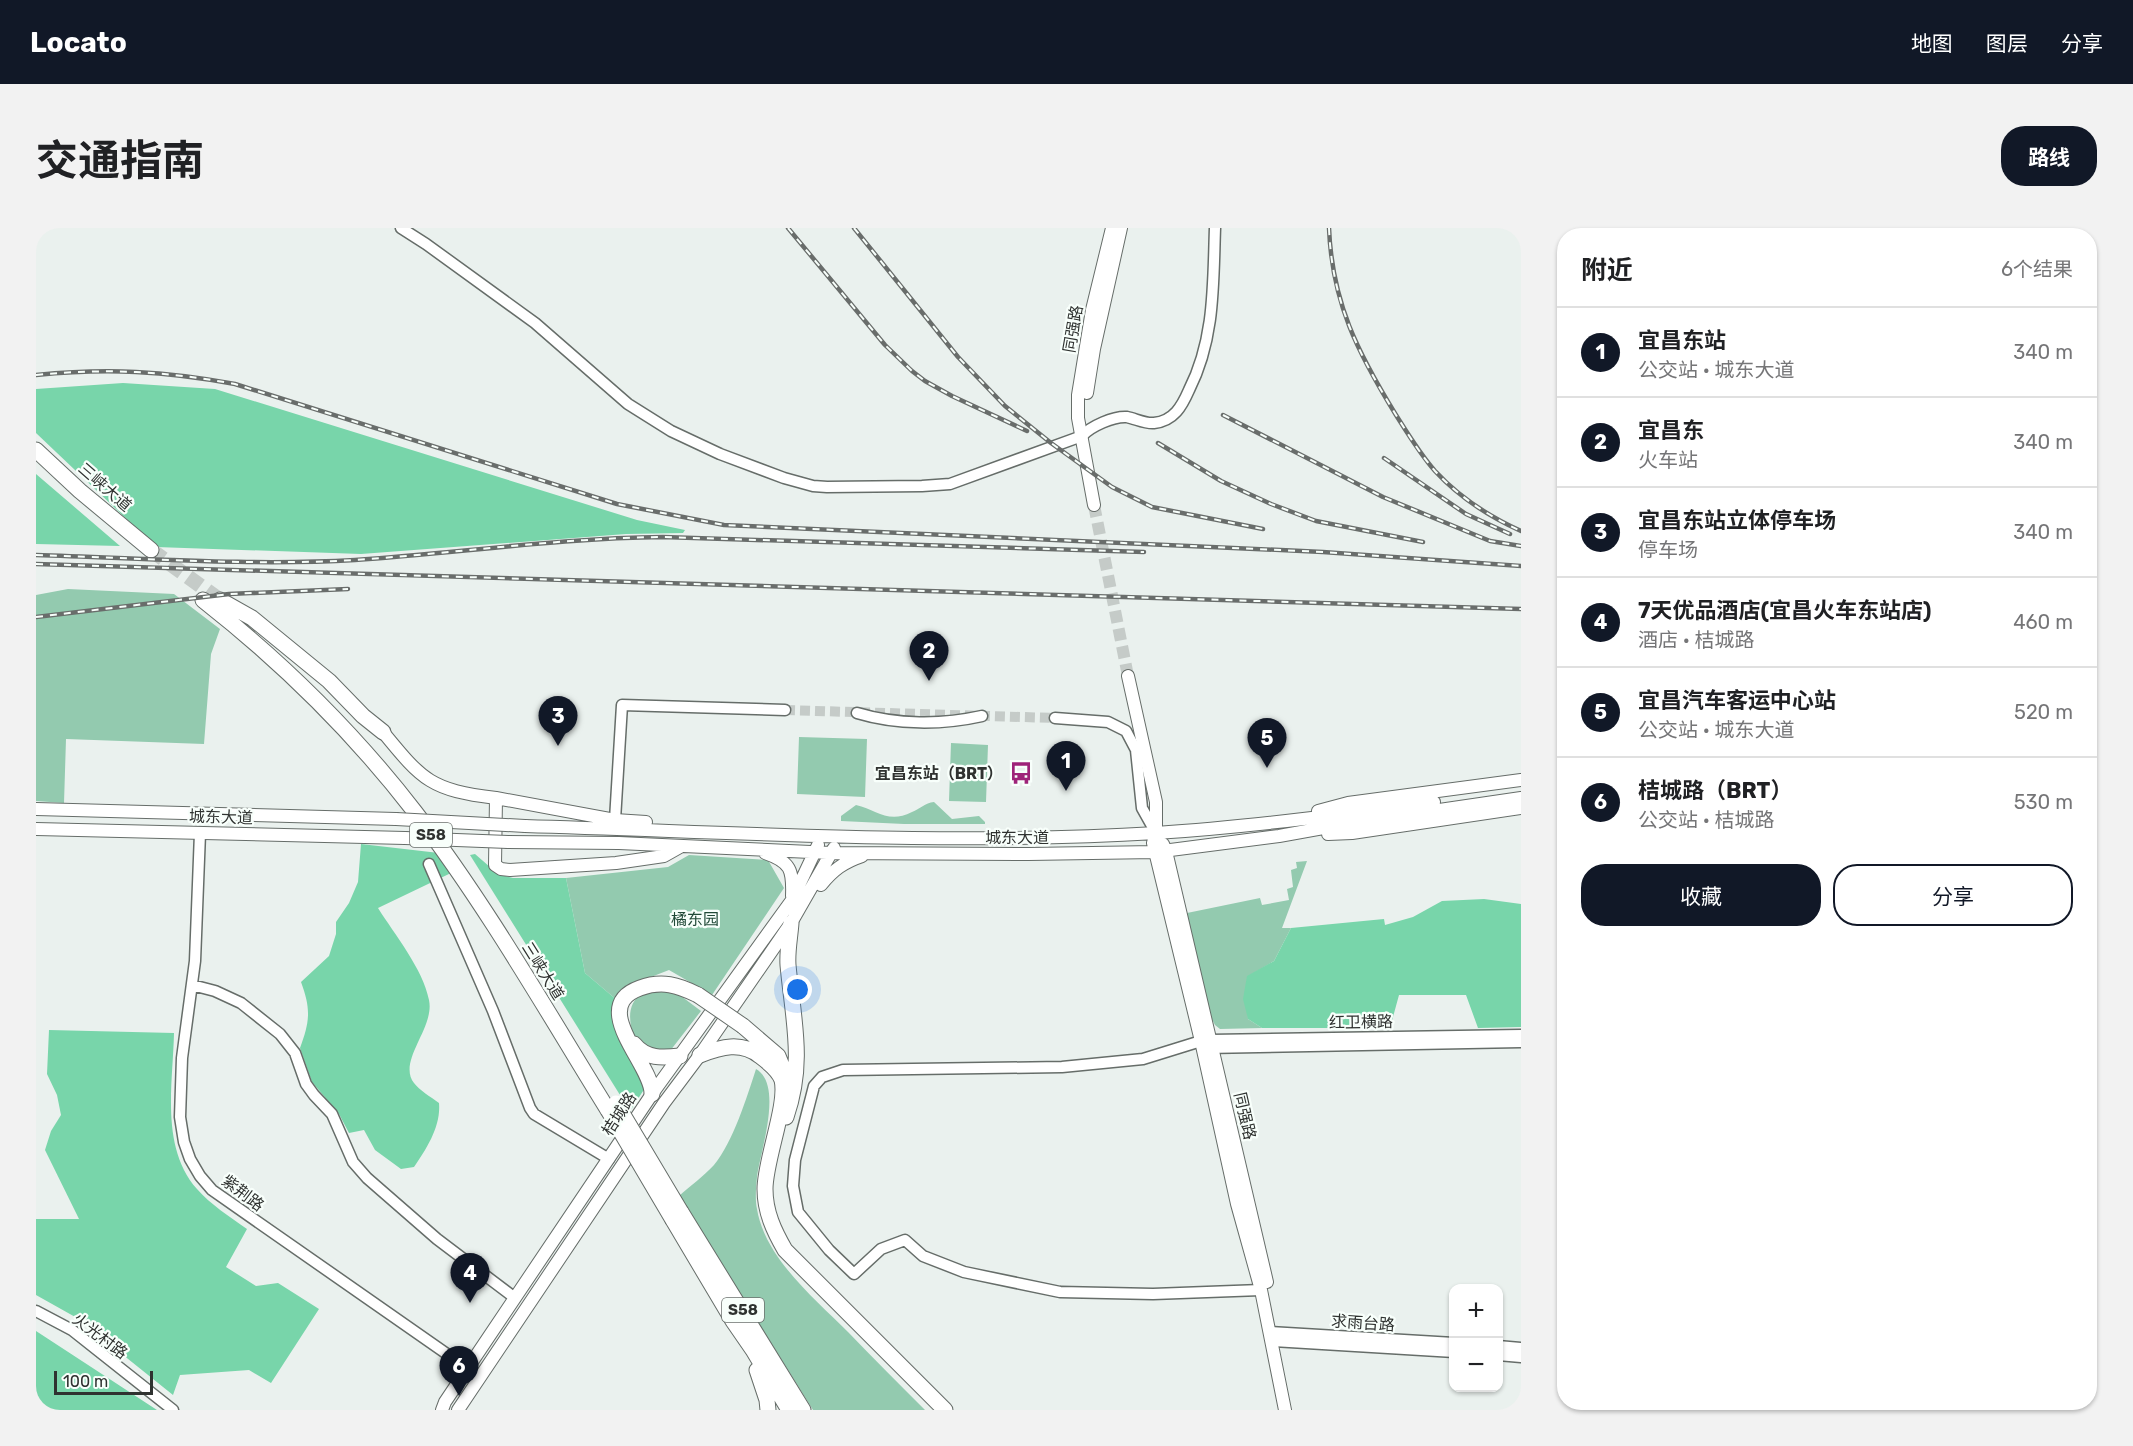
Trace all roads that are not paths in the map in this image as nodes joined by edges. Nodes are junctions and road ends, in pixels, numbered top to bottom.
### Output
1 (401, 228) edge
2 (1112, 228) edge
3 (1120, 228) edge
4 (1215, 228) edge
5 (1082, 436) junction
6 (36, 450) edge
7 (36, 464) edge
8 (1094, 505) tunnel mouth
9 (203, 600) tunnel mouth
10 (1128, 676) tunnel mouth
11 (785, 710) tunnel mouth
12 (857, 713) dead end
13 (982, 716) dead end
14 (1055, 718) tunnel mouth
15 (383, 732) joint
16 (1521, 780) edge
17 (1521, 790) edge
18 (496, 798) junction
19 (1521, 798) edge
20 (1521, 808) edge
21 (36, 809) edge
22 (615, 820) junction
23 (1274, 822) junction
24 (36, 830) edge
25 (200, 833) junction
26 (1156, 833) junction
27 (782, 834) junction
28 (822, 836) junction
29 (840, 836) junction
30 (1279, 836) junction
31 (681, 847) junction
32 (752, 849) junction
33 (815, 852) junction
34 (1161, 852) junction
35 (832, 853) junction
36 (874, 853) junction
37 (429, 864) dead end
38 (792, 900) junction
39 (791, 923) junction
40 (192, 985) junction
41 (697, 997) junction
42 (742, 1028) junction
43 (1521, 1035) edge
44 (1521, 1042) edge
45 (1207, 1044) junction
46 (700, 1055) junction
47 (680, 1056) junction
48 (782, 1079) junction
49 (652, 1094) junction
50 (612, 1106) junction
51 (786, 1117) junction
52 (609, 1158) junction
53 (677, 1216) junction
54 (785, 1250) junction
55 (1261, 1290) junction
56 (515, 1298) junction
57 (36, 1311) edge
58 (733, 1321) junction
59 (1276, 1337) junction
60 (1449, 1343) edge
61 (1503, 1346) edge
62 (1521, 1348) edge
63 (1449, 1352) edge
64 (1503, 1355) edge
65 (1521, 1357) edge
66 (467, 1368) junction
67 (172, 1410) edge
68 (442, 1410) edge
69 (458, 1410) edge
70 (768, 1410) edge
71 (789, 1410) edge
72 (803, 1410) edge
73 (930, 1410) edge
74 (945, 1410) edge
75 (956, 1410) edge
76 (1285, 1410) edge
77 (1291, 1410) edge

1 - 5 street
2 - 5 main road, 同强路
3 - 5 main road, 同强路
4 - 5 street
5 - 8 main road, 同强路
6 - 7 highway, 三峡大道
9 - 50 highway, 三峡大道 / S58
10 - 26 main road, 同强路
11 - 22 street
12 - 13 street
14 - 26 street
15 - 18 main road
15 - 50 highway, 三峡大道 / S58
16 - 23 main road
17 - 23 main road, 城东大道
18 - 22 main road
18 - 31 main road
19 - 30 main road, 城东大道
20 - 30 main road
21 - 27 main road, 城东大道, bridge
22 - 27 main road
23 - 26 main road, 城东大道
24 - 25 main road, 城东大道
25 - 31 main road, 城东大道, bridge
25 - 40 street, 紫荆路
26 - 29 main road, 城东大道
26 - 34 main road, 同强路
27 - 28 main road, 城东大道
28 - 29 main road, 城东大道
28 - 33 main road, 桔城路
29 - 35 main road, 桔城路
30 - 34 main road, 城东大道
31 - 32 main road, 城东大道
32 - 33 main road, 城东大道
32 - 38 main road
33 - 35 main road, 城东大道
33 - 38 main road, 桔城路
34 - 36 main road, 城东大道
34 - 45 main road, 同强路
35 - 36 main road, 城东大道
35 - 39 main road, 桔城路
36 - 39 main road
37 - 52 street
38 - 47 main road, 桔城路
39 - 46 main road, 桔城路
39 - 51 highway
40 - 56 street
40 - 66 street, 紫荆路
41 - 42 highway, bridge
41 - 47 highway
41 - 49 highway
42 - 48 highway
42 - 51 highway
43 - 45 street, 红卫横路
44 - 45 street, 红卫横路
45 - 55 main road, 同强路
45 - 55 street
45 - 59 main road, 同强路
46 - 48 highway
46 - 69 main road, 桔城路
47 - 49 main road, 桔城路
48 - 54 highway
49 - 52 main road, 桔城路
50 - 53 highway, 三峡大道 / S58, bridge
51 - 75 highway
52 - 56 main road, 桔城路
53 - 58 highway, 三峡大道 / S58
53 - 72 highway, 三峡大道 / S58
54 - 73 highway
54 - 74 highway
55 - 59 main road, 同强路
56 - 66 main road, 桔城路
57 - 67 street, 火光村路
58 - 70 highway
58 - 71 highway, 三峡大道 / S58
59 - 60 street, 求雨台路
59 - 63 street, 求雨台路
59 - 76 main road, 同强路
59 - 77 main road, 同强路
61 - 62 street
64 - 65 street
66 - 68 main road, 桔城路

